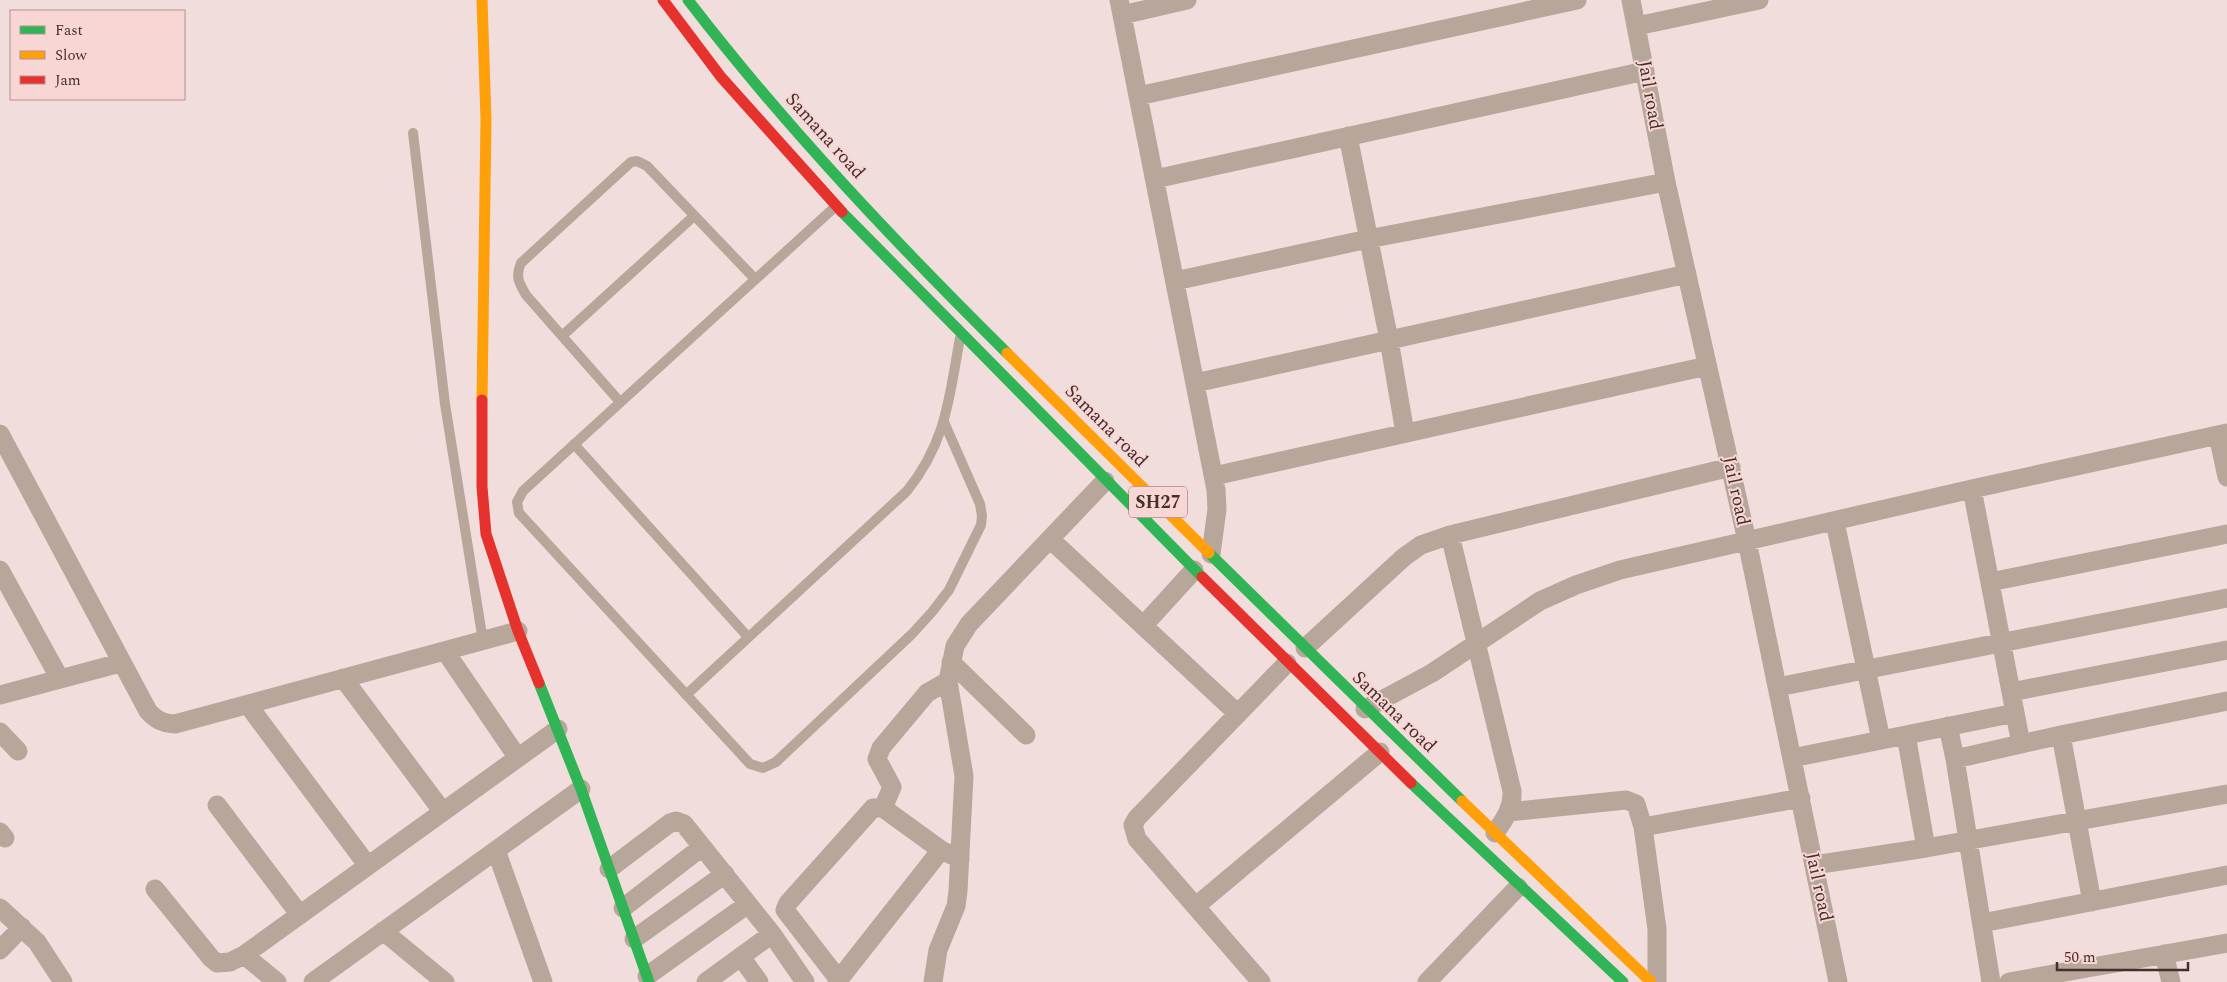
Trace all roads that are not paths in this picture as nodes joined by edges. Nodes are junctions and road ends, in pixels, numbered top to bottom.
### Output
1 (482, 0) edge
2 (663, 0) edge
3 (688, 0) edge
4 (1187, 0) edge
5 (1577, 0) edge
6 (1631, 0) edge
7 (1759, 0) edge
8 (1120, 8) edge
9 (1637, 26) junction
10 (1645, 71) junction
11 (1138, 96) junction
12 (413, 133) dead end
13 (1348, 136) junction
14 (1154, 179) junction
15 (1666, 182) junction
16 (850, 191) junction
17 (835, 206) junction
18 (694, 216) junction
19 (1368, 239) junction
20 (1687, 274) junction
21 (755, 279) junction
22 (1175, 281) junction
23 (961, 334) junction
24 (562, 336) junction
25 (1389, 340) junction
26 (1707, 366) junction
27 (1195, 383) junction
28 (620, 402) junction
29 (944, 422) junction
30 (1405, 433) junction
31 (0, 434) edge
32 (2222, 434) edge
33 (574, 444) junction
34 (6, 460) edge
35 (1731, 467) junction
36 (1214, 476) junction
37 (2227, 478) edge
38 (1105, 481) junction
39 (1972, 489) junction
40 (1835, 522) junction
41 (2227, 534) edge
42 (1450, 535) junction
43 (1050, 539) junction
44 (1747, 541) junction
45 (1211, 554) junction
46 (0, 570) edge
47 (1194, 570) junction
48 (1990, 582) junction
49 (2227, 598) edge
50 (1143, 626) junction
51 (518, 632) junction
52 (748, 637) junction
53 (483, 641) junction
54 (2001, 641) junction
55 (1476, 645) junction
56 (1305, 648) junction
57 (2227, 650) edge
58 (445, 651) junction
59 (951, 662) junction
60 (120, 663) junction
61 (1287, 663) junction
62 (1866, 669) junction
63 (343, 678) junction
64 (60, 679) junction
65 (948, 682) junction
66 (1778, 687) junction
67 (2011, 692) junction
68 (0, 695) edge
69 (686, 695) junction
70 (2227, 701) edge
71 (248, 705) junction
72 (1365, 709) junction
73 (2015, 713) junction
74 (1238, 714) junction
75 (1948, 726) junction
76 (558, 729) junction
77 (0, 732) edge
78 (1906, 735) junction
79 (2062, 735) junction
80 (1026, 736) dead end
81 (1881, 740) junction
82 (2021, 744) junction
83 (18, 751) dead end
84 (1380, 752) junction
85 (518, 758) junction
86 (1792, 758) junction
87 (1955, 759) junction
88 (581, 789) junction
89 (2227, 794) edge
90 (1801, 798) junction
91 (217, 805) dead end
92 (883, 808) junction
93 (443, 812) junction
94 (1508, 812) junction
95 (2076, 822) junction
96 (1643, 827) junction
97 (1495, 834) junction
98 (1968, 840) junction
99 (702, 847) junction
100 (1926, 848) junction
101 (496, 850) junction
102 (941, 850) junction
103 (960, 859) junction
104 (1814, 865) junction
105 (368, 866) junction
106 (609, 869) junction
107 (725, 874) junction
108 (2227, 875) edge
109 (1518, 887) junction
110 (155, 888) dead end
111 (2092, 902) junction
112 (748, 904) junction
113 (1196, 906) junction
114 (0, 908) edge
115 (623, 908) junction
116 (300, 914) junction
117 (1982, 923) junction
118 (22, 927) junction
119 (383, 931) junction
120 (772, 934) junction
121 (634, 939) junction
122 (2227, 942) edge
123 (0, 950) edge
124 (2164, 954) junction
125 (244, 955) junction
126 (741, 957) junction
127 (2092, 975) edge
128 (648, 979) edge
129 (838, 981) edge
130 (64, 982) edge
131 (277, 982) edge
132 (313, 982) edge
133 (445, 982) edge
134 (543, 982) edge
135 (706, 982) edge
136 (759, 982) edge
137 (805, 982) edge
138 (933, 982) edge
139 (1261, 982) edge
140 (1427, 982) edge
141 (1622, 982) edge
142 (1651, 982) edge
143 (1657, 982) edge
144 (1838, 982) edge
145 (1991, 982) edge
146 (2009, 982) edge
147 (2170, 982) edge

1 - 51 main road
2 - 17 main road, Samana road / SH27
3 - 16 main road, Samana road / SH27
4 - 8 street
5 - 11 street
6 - 9 street, Jail road
7 - 9 street
8 - 11 street
9 - 10 street, Jail road
10 - 13 street
10 - 15 street, Jail road
11 - 14 street
12 - 53 lane
13 - 14 street
13 - 19 street
14 - 22 street
15 - 19 street
15 - 20 street, Jail road
16 - 17 lane
16 - 45 main road, Samana road / SH27
17 - 21 lane
17 - 23 main road, Samana road / SH27
18 - 21 lane
18 - 24 lane
18 - 24 lane
19 - 22 street
19 - 25 street
20 - 25 street
20 - 26 street, Jail road
21 - 28 lane
22 - 27 street
23 - 29 lane
23 - 38 main road, Samana road / SH27
24 - 28 lane
25 - 27 street
25 - 30 street
26 - 30 street
26 - 35 street, Jail road
27 - 36 street
28 - 33 lane
29 - 52 lane
29 - 69 lane
30 - 36 street
31 - 34 street
32 - 37 street
32 - 39 street
33 - 52 lane
33 - 69 lane
34 - 60 street
35 - 42 street
35 - 44 street, Jail road
36 - 45 street
38 - 43 street
38 - 47 main road, Samana road / SH27
39 - 40 street
39 - 48 street
40 - 44 street
40 - 62 street
41 - 48 street
42 - 55 street
42 - 56 street
43 - 50 street
43 - 59 street
44 - 55 street
44 - 66 street, Jail road
45 - 56 main road, Samana road / SH27
46 - 64 street
47 - 50 street
47 - 61 main road, Samana road / SH27
48 - 54 street
49 - 54 street
50 - 74 street
51 - 53 street
51 - 76 main road
52 - 69 lane
53 - 58 street
54 - 62 street
54 - 67 street
55 - 72 street
55 - 94 street
56 - 72 main road, Samana road / SH27
57 - 67 street
58 - 63 street
58 - 85 street
59 - 65 street
59 - 80 street
60 - 64 street
60 - 71 street
61 - 74 street
61 - 84 main road, Samana road / SH27
62 - 66 street
62 - 81 street
63 - 71 street
63 - 93 street
64 - 68 street
65 - 92 street
65 - 103 street
66 - 86 street, Jail road
67 - 73 street
70 - 79 street
71 - 105 street
72 - 97 main road, Samana road / SH27
73 - 75 street
73 - 82 street
74 - 113 street
75 - 78 street
75 - 87 street
76 - 85 street
76 - 88 main road
77 - 83 street
78 - 81 street
78 - 100 street
79 - 82 street
79 - 95 street
81 - 86 street
82 - 87 street
84 - 109 main road, Samana road / SH27
84 - 113 street
85 - 93 street
86 - 90 street, Jail road
87 - 98 street
88 - 101 street
88 - 106 main road
89 - 95 street
90 - 96 street
90 - 104 street, Jail road
91 - 116 street
92 - 102 street
92 - 129 street
93 - 105 street
94 - 96 street
94 - 97 street
95 - 98 street
95 - 111 street
96 - 143 street
97 - 142 main road, Samana road / SH27
98 - 100 street
98 - 117 street
99 - 106 street
99 - 107 street
99 - 115 street
100 - 104 street
101 - 119 street
101 - 134 street
102 - 103 street
102 - 129 street
103 - 138 street
104 - 144 street, Jail road
105 - 116 street
106 - 115 main road
107 - 112 street
107 - 121 street
108 - 111 street
109 - 140 street
109 - 141 main road, Samana road / SH27
110 - 125 street
111 - 117 street
112 - 120 street
112 - 128 street
113 - 139 street
114 - 118 street
115 - 121 main road
116 - 125 street
117 - 145 street
118 - 123 street
118 - 130 street
119 - 132 street
119 - 133 street
120 - 126 street
120 - 137 street
121 - 128 main road
122 - 124 street
124 - 127 street
124 - 147 street
125 - 131 street
126 - 135 street
126 - 136 street
127 - 146 street

